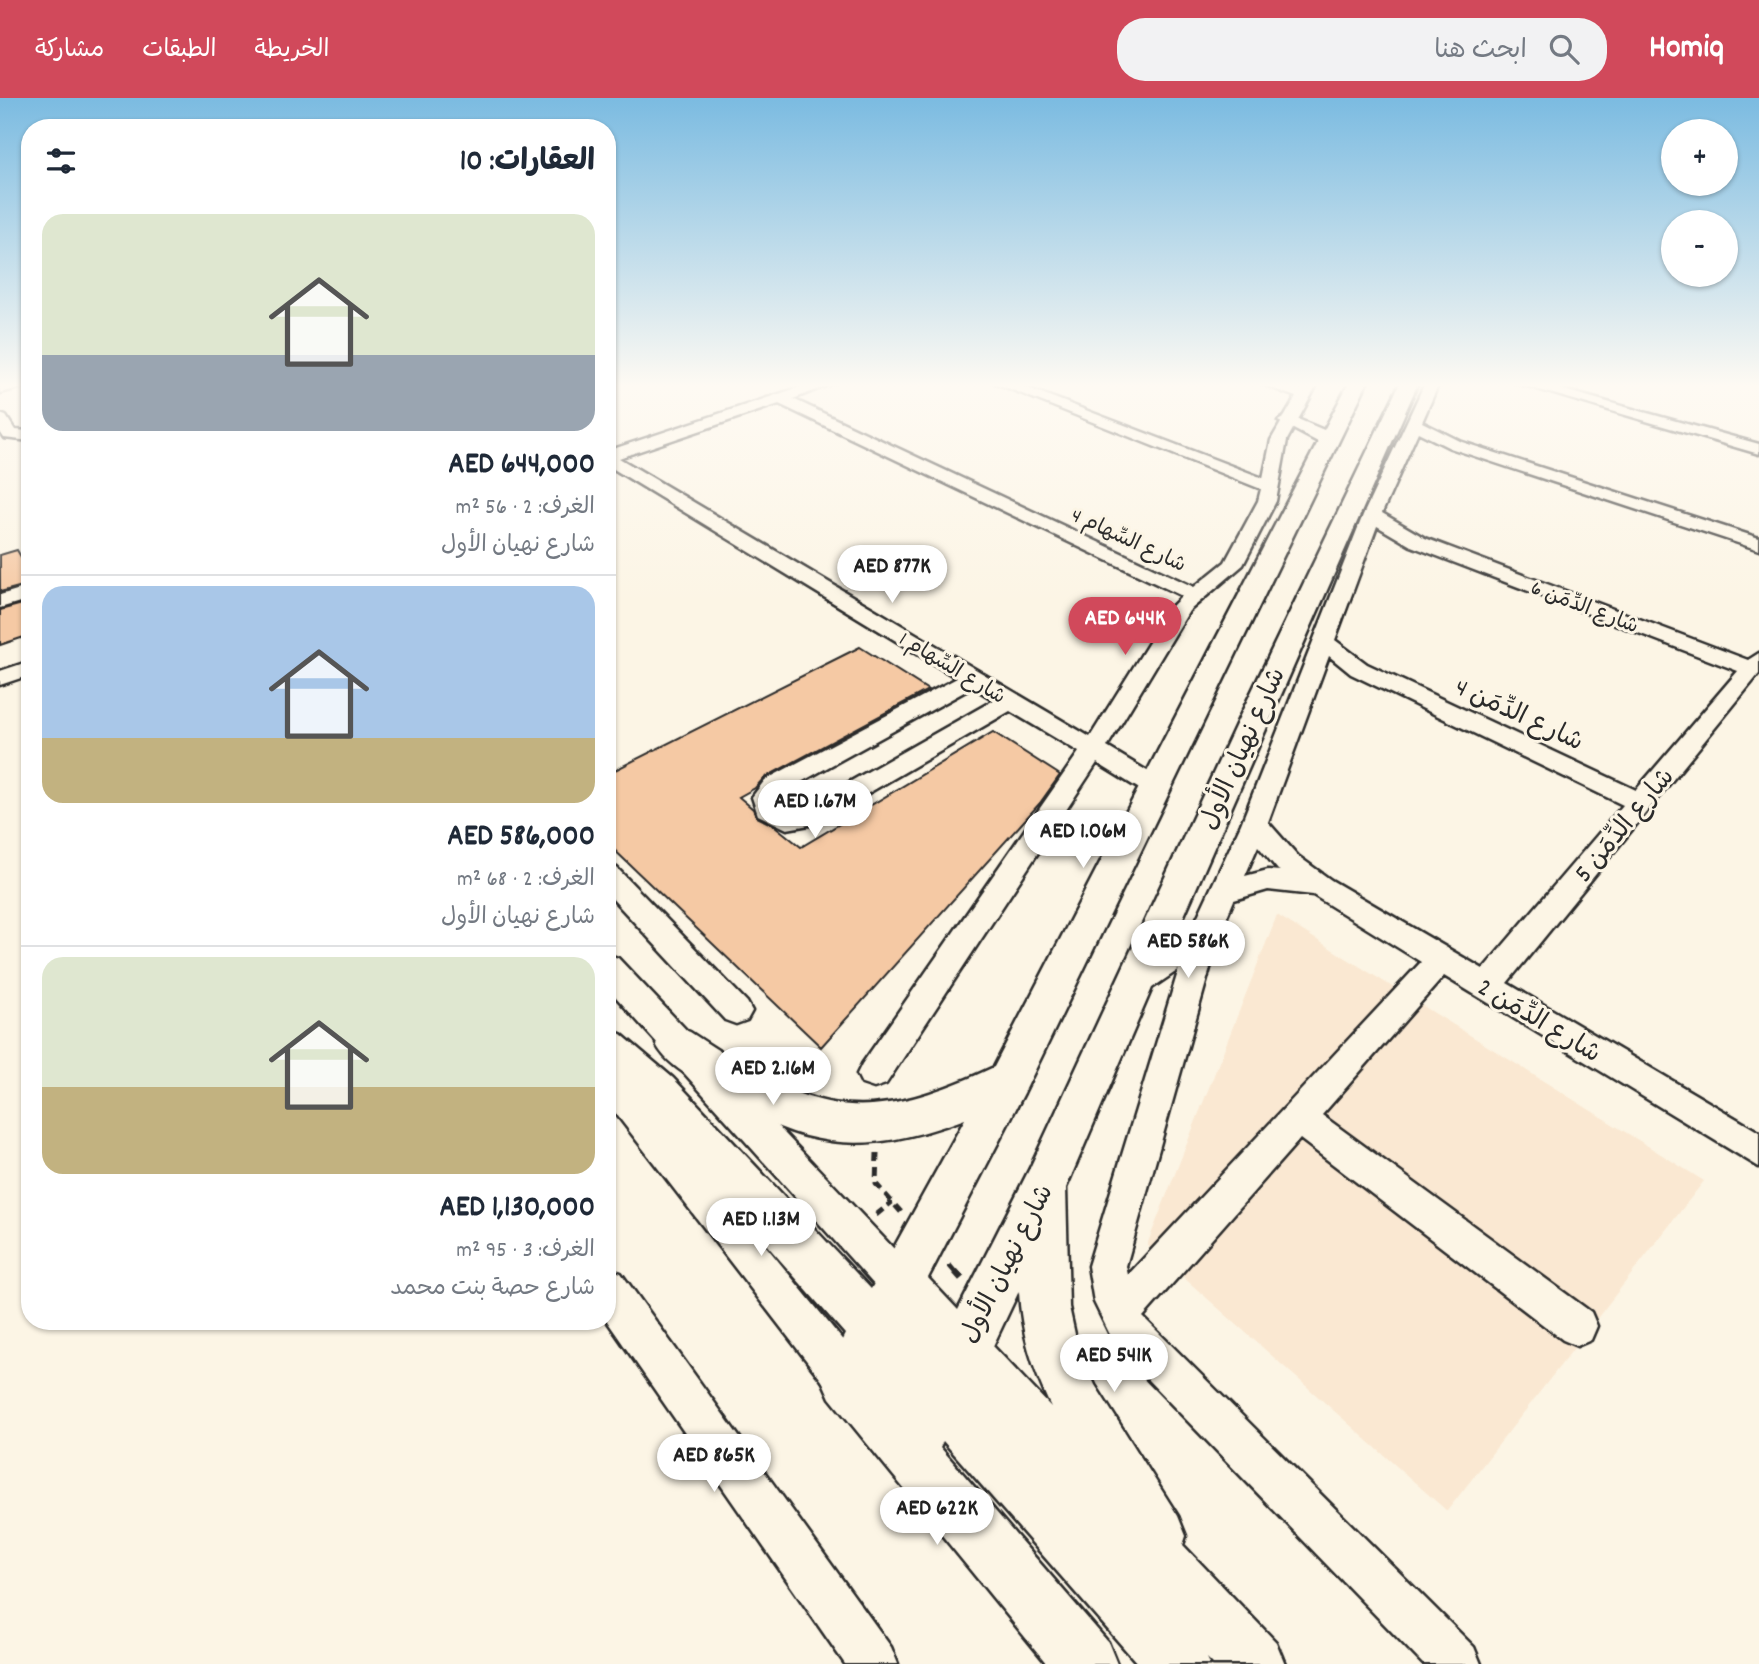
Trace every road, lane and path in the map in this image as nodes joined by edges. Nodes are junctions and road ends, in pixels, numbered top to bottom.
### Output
1 (901, 456) edge
2 (1193, 456) edge
3 (1274, 456) edge
4 (1320, 456) edge
5 (1376, 456) edge
6 (1399, 456) edge
7 (1490, 456) edge
8 (616, 463) edge
9 (1269, 485) junction
10 (1367, 529) junction
11 (1418, 542) junction
12 (1759, 544) edge
13 (1193, 594) junction
14 (21, 595) edge
15 (0, 602) edge
16 (1323, 641) junction
17 (1755, 665) edge
18 (21, 671) edge
19 (1375, 677) junction
20 (0, 678) edge
21 (972, 678) junction
22 (1305, 688) junction
23 (1010, 701) junction
24 (1093, 751) junction
25 (1155, 788) junction
26 (1640, 803) junction
27 (1254, 824) junction
28 (1321, 887) junction
29 (1224, 892) junction
30 (616, 894) edge
31 (1205, 933) junction
32 (1441, 960) junction
33 (616, 977) edge
34 (1138, 978) junction
35 (1486, 987) junction
36 (736, 1011) dead end
37 (676, 1044) junction
38 (616, 1054) edge
39 (874, 1074) dead end
40 (1009, 1080) junction
41 (616, 1087) edge
42 (1297, 1117) junction
43 (1759, 1151) edge
44 (1046, 1183) junction
45 (900, 1284) junction
46 (616, 1300) edge
47 (1119, 1314) junction
48 (1577, 1326) dead end
49 (875, 1330) junction
50 (962, 1350) junction
51 (848, 1380) junction
52 (937, 1397) junction
53 (908, 1452) junction
54 (1196, 1599) junction
55 (874, 1664) edge
56 (1086, 1664) edge
57 (1180, 1664) edge
58 (1254, 1664) edge
59 (1457, 1664) edge

1 - 13 street, شارع السِّهام 4
2 - 9 street
3 - 9 street
4 - 25 main road
5 - 34 main road, شارع نهيان الأول
6 - 10 street
7 - 12 street
8 - 21 street, شارع السِّهام 1
9 - 13 street
10 - 11 street, شارع الدِّمَن 6
10 - 11 street, شارع الدِّمَن 6
10 - 16 street
11 - 17 street, شارع الدِّمَن 6
13 - 24 street
14 - 15 street
16 - 19 street, شارع الدِّمَن 4
16 - 22 street
17 - 26 street, شارع الدِّمَن 5
18 - 20 street
19 - 22 street, شارع الدِّمَن 4
19 - 26 street, شارع الدِّمَن 4
21 - 23 street, شارع السِّهام 1
21 - 23 street
22 - 27 street
23 - 24 street, شارع السِّهام 1
24 - 25 street, شارع السِّهام 1
24 - 39 street
25 - 40 main road
26 - 35 street, شارع الدِّمَن 5
27 - 28 street, شارع الدِّمَن 2
27 - 29 street
28 - 29 street, شارع الدِّمَن 2
28 - 32 street, شارع الدِّمَن 2
29 - 31 street
30 - 36 street
31 - 34 main road
31 - 47 street
32 - 35 street, شارع الدِّمَن 2
32 - 42 street
33 - 37 street
34 - 44 main road, شارع نهيان الأول
35 - 43 street, شارع الدِّمَن 2
37 - 40 main road
37 - 45 street
38 - 49 main road
40 - 45 main road
41 - 51 street
42 - 47 street
42 - 48 street
44 - 50 main road, شارع نهيان الأول
44 - 54 main road
45 - 49 main road
45 - 50 main road
46 - 55 street
47 - 59 street
49 - 50 main road
49 - 51 main road
50 - 52 main road, شارع نهيان الأول
50 - 54 main road
51 - 52 main road
51 - 53 main road
52 - 53 main road, شارع نهيان الأول
52 - 57 main road
53 - 56 main road
54 - 58 main road

